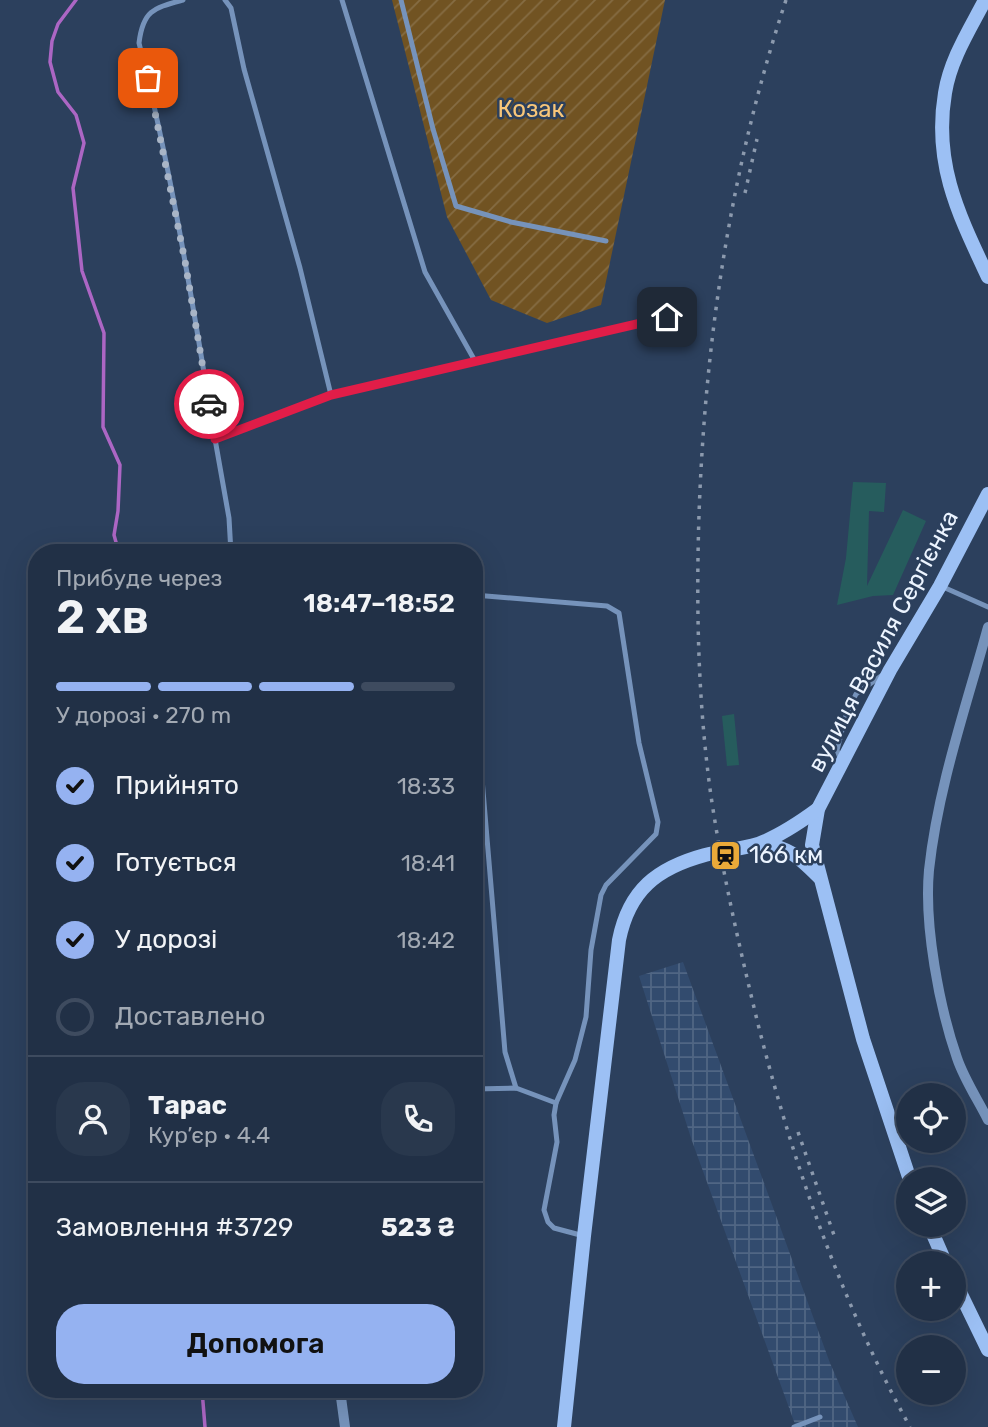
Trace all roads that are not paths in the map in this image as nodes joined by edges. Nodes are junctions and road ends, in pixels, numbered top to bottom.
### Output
1 (183, 0) edge
2 (225, 0) edge
3 (342, 0) edge
4 (401, 0) edge
5 (985, 0) edge
6 (606, 241) dead end
7 (988, 277) edge
8 (667, 317) dead end
9 (475, 360) junction
10 (331, 395) junction
11 (215, 439) junction
12 (988, 494) edge
13 (230, 544) edge
14 (940, 586) junction
15 (483, 596) edge
16 (988, 607) edge
17 (988, 627) edge
18 (483, 780) edge
19 (818, 809) junction
20 (758, 844) junction
21 (819, 877) junction
22 (516, 1088) junction
23 (483, 1089) edge
24 (556, 1103) junction
25 (988, 1120) edge
26 (906, 1167) edge
27 (584, 1236) junction
28 (966, 1305) edge
29 (988, 1350) edge
30 (341, 1398) edge
31 (820, 1417) dead end
32 (345, 1427) edge
33 (564, 1427) edge
34 (794, 1427) edge

1 - 11 lane
2 - 10 lane
3 - 9 lane
4 - 6 lane
5 - 7 main road
8 - 9 lane
9 - 10 lane
10 - 11 lane
11 - 13 lane
12 - 14 main road, вулиця Василя Сергієнка
14 - 16 lane
14 - 19 main road, вулиця Василя Сергієнка
15 - 24 lane
17 - 25 street
18 - 22 lane
19 - 20 main road
19 - 21 main road
20 - 21 main road
20 - 27 main road
21 - 26 main road
22 - 23 lane
22 - 24 lane
24 - 27 lane
27 - 33 main road
28 - 29 main road
30 - 32 street
31 - 34 lane

